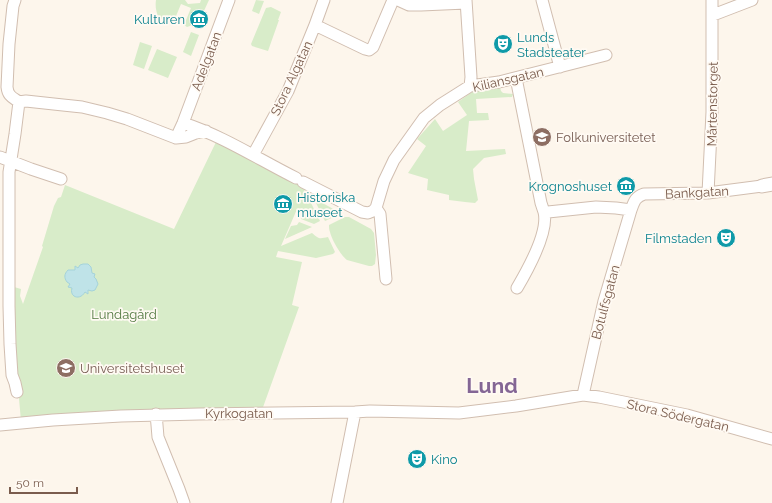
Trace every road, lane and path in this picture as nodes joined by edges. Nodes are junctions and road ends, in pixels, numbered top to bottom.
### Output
1 (15, 0) edge
2 (229, 0) edge
3 (324, 0) edge
4 (393, 0) edge
5 (398, 0) edge
6 (542, 0) edge
7 (712, 0) edge
8 (752, 0) edge
9 (466, 2) edge
10 (713, 15) junction
11 (315, 26) junction
12 (606, 55) dead end
13 (560, 67) junction
14 (516, 78) junction
15 (470, 86) junction
16 (19, 102) junction
17 (183, 123) junction
18 (206, 131) junction
19 (176, 138) junction
20 (253, 155) junction
21 (5, 159) edge
22 (61, 179) dead end
23 (767, 185) edge
24 (708, 193) junction
25 (376, 208) junction
26 (631, 210) junction
27 (544, 211) junction
28 (386, 279) dead end
29 (517, 288) dead end
30 (17, 392) dead end
31 (582, 395) junction
32 (356, 412) junction
33 (459, 413) joint
34 (156, 414) junction
35 (0, 425) edge
36 (772, 439) edge
37 (184, 503) edge
38 (337, 503) edge

1 - 16 street
2 - 17 street, Adelgatan
3 - 11 street, Stora Algatan
4 - 11 street
5 - 9 street
6 - 13 street
7 - 10 street, Mårtenstorget
8 - 10 street
9 - 15 street
10 - 24 street, Mårtenstorget
11 - 20 street, Stora Algatan
12 - 13 street, Kiliansgatan
13 - 14 street, Kiliansgatan
14 - 15 street, Kiliansgatan
14 - 27 street
15 - 25 street, Kiliansgatan
16 - 19 street
16 - 21 street
17 - 18 street
17 - 19 street, Adelgatan
18 - 19 street
18 - 20 street
20 - 25 street
21 - 22 street
21 - 30 street
23 - 24 street, Bankgatan
24 - 26 street, Bankgatan
25 - 28 street
26 - 27 street
26 - 31 street, Botulfsgatan
27 - 29 street
31 - 33 street, Stora Södergatan
31 - 36 street, Stora Södergatan
32 - 33 street, Kyrkogatan
32 - 34 street, Kyrkogatan
32 - 38 street
34 - 35 street, Kyrkogatan
34 - 37 street

